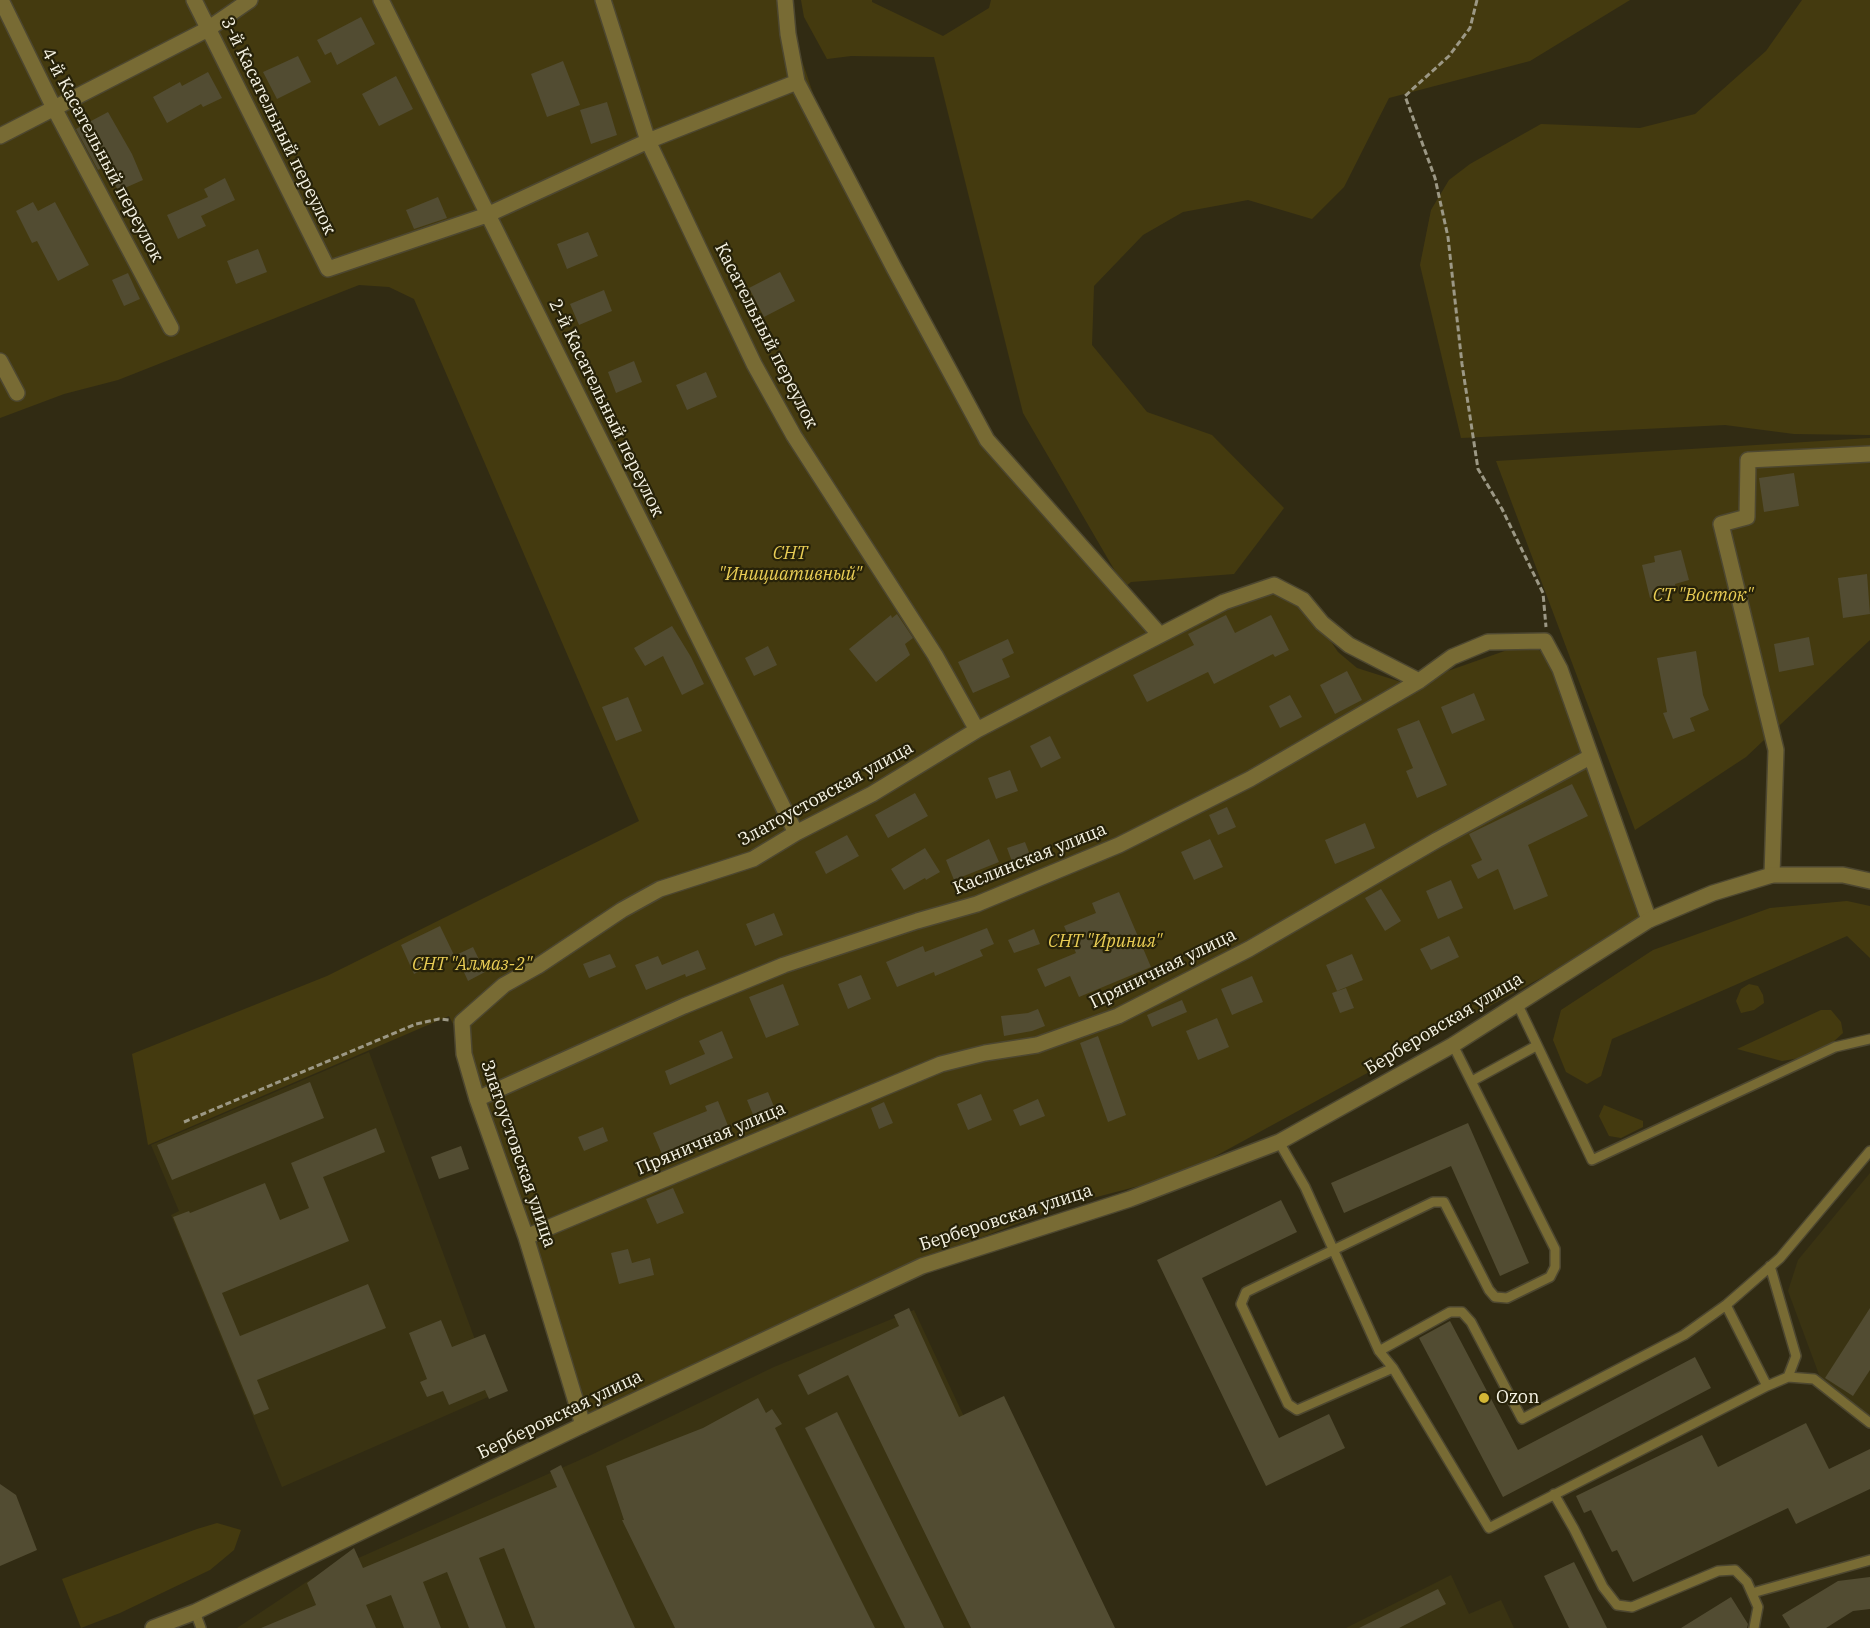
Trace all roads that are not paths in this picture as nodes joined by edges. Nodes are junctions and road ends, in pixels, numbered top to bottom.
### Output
1 (1, 0) edge
2 (194, 0) edge
3 (250, 0) edge
4 (381, 0) edge
5 (603, 0) edge
6 (785, 0) edge
7 (208, 29) junction
8 (796, 82) junction
9 (54, 108) junction
10 (0, 136) edge
11 (648, 141) junction
12 (488, 215) junction
13 (171, 328) dead end
14 (0, 360) edge
15 (17, 393) dead end
16 (1870, 454) edge
17 (1160, 635) junction
18 (1419, 681) junction
19 (977, 730) junction
20 (1590, 757) junction
21 (796, 833) junction
22 (1772, 874) junction
23 (1870, 881) edge
24 (1649, 920) junction
25 (1517, 1003) junction
26 (1870, 1039) edge
27 (1453, 1045) junction
28 (1536, 1046) junction
29 (1472, 1081) junction
30 (477, 1099) junction
31 (1279, 1142) junction
32 (1870, 1151) edge
33 (526, 1237) junction
34 (1333, 1251) junction
35 (1770, 1266) junction
36 (1726, 1305) junction
37 (1379, 1351) junction
38 (1393, 1368) junction
39 (1788, 1377) junction
40 (1767, 1386) junction
41 (1870, 1423) edge
42 (583, 1425) junction
43 (1554, 1494) junction
44 (1870, 1560) edge
45 (1752, 1593) junction
46 (195, 1612) junction
47 (153, 1628) edge
48 (201, 1628) edge
49 (1754, 1628) edge

1 - 9 street, 4-й Касательный переулок
2 - 7 street, 3-й Касательный переулок
3 - 7 street
4 - 12 street, 2-й Касательный переулок
5 - 11 street, Касательный переулок
6 - 8 street
7 - 9 street
7 - 12 street, 3-й Касательный переулок
8 - 11 street
8 - 17 street
9 - 10 street
9 - 13 street, 4-й Касательный переулок
11 - 12 street
11 - 19 street, Касательный переулок
12 - 21 street, 2-й Касательный переулок
14 - 15 street
16 - 22 street
17 - 18 street, Златоустовская улица
17 - 19 street, Златоустовская улица
18 - 20 street, Каслинская улица
18 - 30 street, Каслинская улица
19 - 21 street, Златоустовская улица
20 - 24 street
20 - 33 street, Пряничная улица
21 - 30 street, Златоустовская улица
22 - 23 street, Берберовская улица
22 - 24 street, Берберовская улица
24 - 25 street, Берберовская улица
25 - 27 street, Берберовская улица
25 - 28 lane
26 - 28 lane
27 - 29 lane
27 - 31 street, Берберовская улица
28 - 29 lane
29 - 34 lane
30 - 33 street, Златоустовская улица
31 - 34 lane
31 - 42 street, Берберовская улица
32 - 35 lane
33 - 42 street, Златоустовская улица
34 - 37 lane
34 - 38 lane
35 - 36 lane
35 - 39 lane
36 - 37 lane
36 - 40 lane
37 - 38 lane
38 - 43 lane
39 - 40 lane
39 - 41 lane
40 - 43 lane
42 - 46 street, Берберовская улица
43 - 45 lane
44 - 45 lane
45 - 49 lane
46 - 47 street, Берберовская улица
46 - 48 lane

